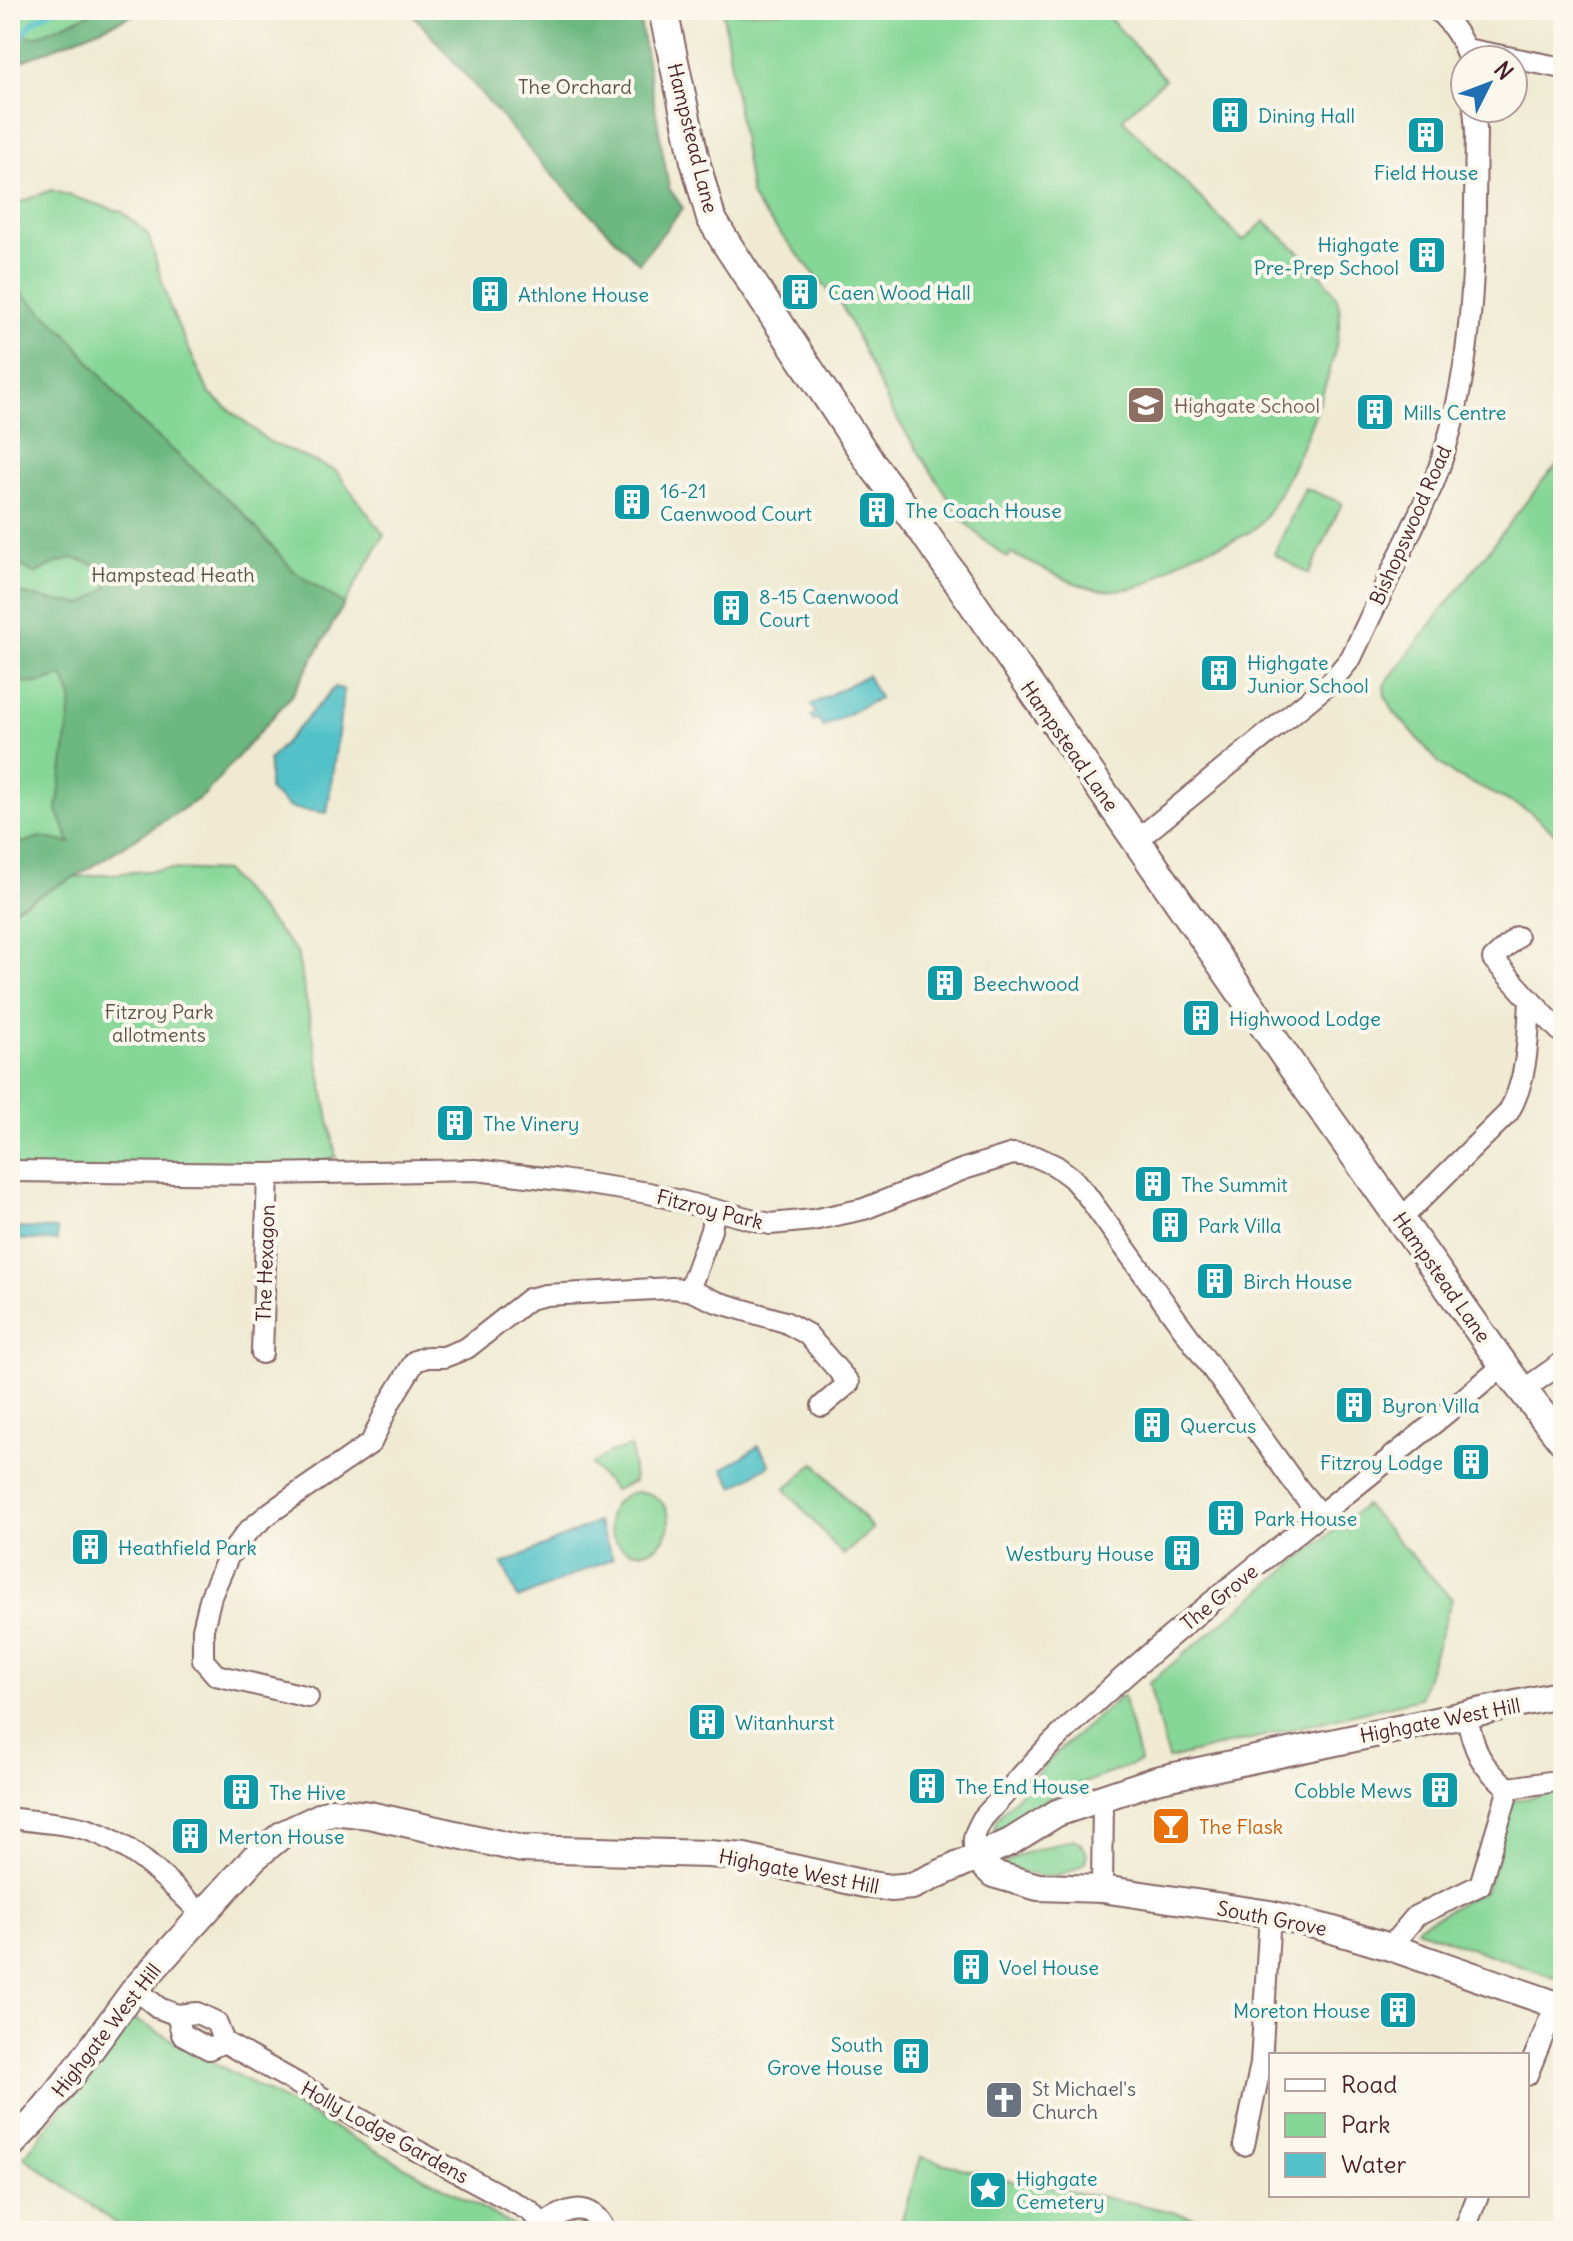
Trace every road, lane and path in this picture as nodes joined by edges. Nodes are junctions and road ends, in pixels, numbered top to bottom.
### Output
1 (663, 10) edge
2 (1437, 10) edge
3 (1462, 44) edge
4 (1529, 63) edge
5 (1563, 68) edge
6 (1475, 124) edge
7 (1137, 840) junction
8 (1517, 937) dead end
9 (1530, 1000) junction
10 (1563, 1034) edge
11 (10, 1171) edge
12 (268, 1174) junction
13 (714, 1212) junction
14 (1401, 1219) junction
15 (689, 1290) junction
16 (262, 1353) dead end
17 (1563, 1362) edge
18 (1504, 1365) junction
19 (1522, 1391) junction
20 (822, 1406) dead end
21 (1563, 1441) edge
22 (1320, 1515) junction
23 (1563, 1694) edge
24 (308, 1697) dead end
25 (1466, 1715) junction
26 (1563, 1780) edge
27 (1509, 1788) junction
28 (1103, 1798) junction
29 (10, 1818) edge
30 (978, 1859) junction
31 (1102, 1889) junction
32 (202, 1914) junction
33 (1270, 1914) junction
34 (1390, 1947) junction
35 (135, 1989) junction
36 (1559, 2006) edge
37 (1529, 2071) edge
38 (1244, 2145) dead end
39 (10, 2146) edge
40 (1477, 2197) edge
41 (544, 2228) edge
42 (605, 2231) edge
43 (1464, 2231) edge

1 - 7 main road, Hampstead Lane
2 - 3 street
4 - 5 street
6 - 7 street, Bishopswood Road
7 - 14 main road, Hampstead Lane
8 - 9 street
9 - 10 street
9 - 14 street
11 - 12 street, Fitzroy Park
12 - 13 street, Fitzroy Park
12 - 16 street, The Hexagon
13 - 15 street
13 - 22 street, Fitzroy Park
14 - 18 main road, Hampstead Lane
15 - 20 street
15 - 24 street
17 - 19 street
18 - 19 main road, Hampstead Lane
18 - 22 street, The Grove
19 - 21 main road, Hampstead Lane
22 - 30 street, The Grove
23 - 25 street, Highgate West Hill
25 - 27 street
25 - 28 street, Highgate West Hill
26 - 27 street
27 - 34 street
28 - 30 street, Highgate West Hill
28 - 31 street
29 - 32 street
30 - 31 street, South Grove
30 - 32 street, Highgate West Hill
31 - 33 street, South Grove
32 - 35 street, Highgate West Hill
33 - 34 street, South Grove
33 - 38 street
34 - 36 street, South Grove
35 - 39 street, Highgate West Hill
35 - 41 street, Holly Lodge Gardens
36 - 37 street
40 - 43 street
41 - 42 street, Holly Lodge Gardens

